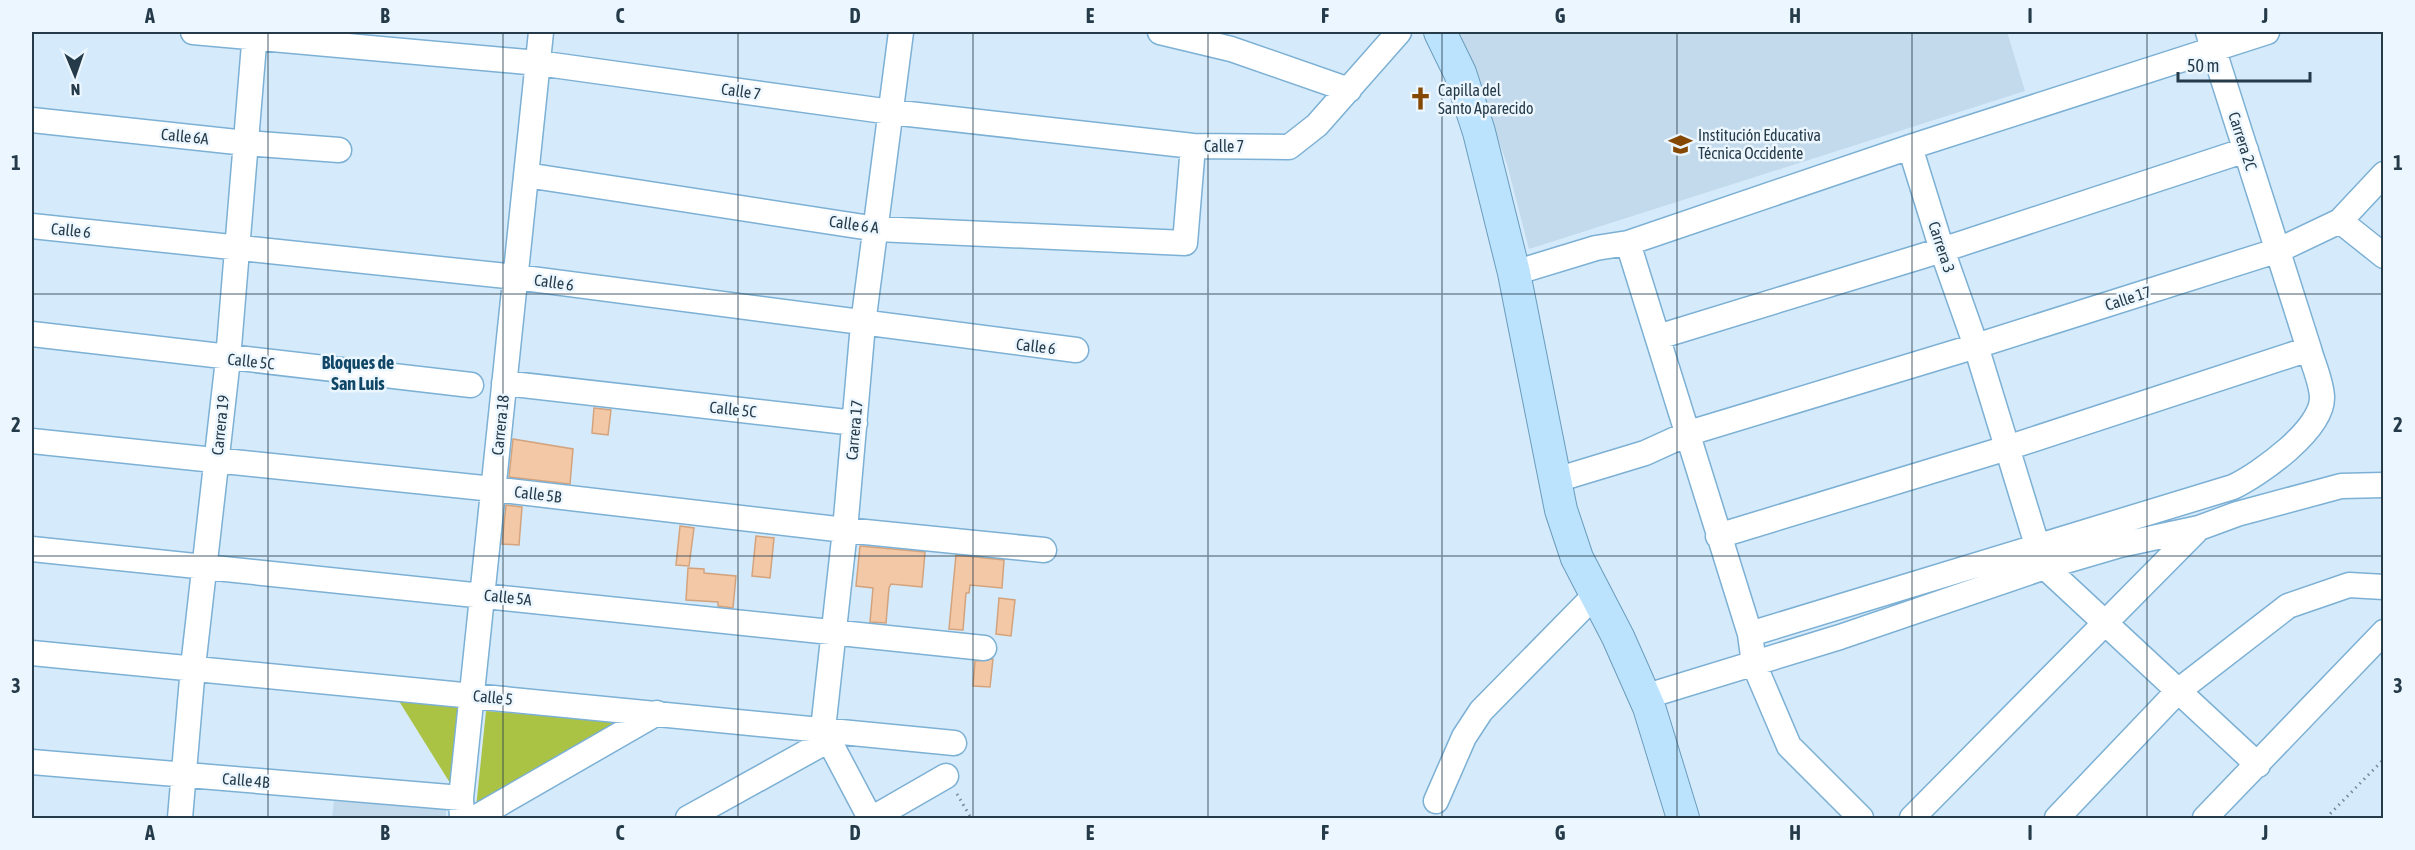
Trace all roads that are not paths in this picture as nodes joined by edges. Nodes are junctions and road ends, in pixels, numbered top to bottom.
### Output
1 (193, 32) edge
2 (541, 32) edge
3 (901, 32) edge
4 (1169, 32) edge
5 (1399, 32) edge
6 (1440, 32) edge
7 (2267, 32) edge
8 (255, 35) edge
9 (2211, 40) edge
10 (538, 63) junction
11 (1349, 90) junction
12 (891, 112) junction
13 (32, 120) edge
14 (246, 143) junction
15 (1193, 146) junction
16 (1910, 147) junction
17 (339, 150) dead end
18 (2246, 150) junction
19 (2384, 174) edge
20 (526, 175) junction
21 (2340, 221) junction
22 (32, 226) edge
23 (878, 229) junction
24 (1628, 243) junction
25 (237, 248) junction
26 (1942, 250) junction
27 (2279, 250) junction
28 (2384, 256) edge
29 (1514, 273) junction
30 (516, 277) junction
31 (863, 324) junction
32 (32, 334) edge
33 (1658, 337) junction
34 (1976, 346) junction
35 (2309, 349) junction
36 (1076, 350) dead end
37 (228, 359) junction
38 (504, 383) junction
39 (471, 385) dead end
40 (855, 423) junction
41 (1689, 433) junction
42 (32, 441) edge
43 (2007, 448) junction
44 (216, 461) junction
45 (1556, 480) junction
46 (2384, 485) edge
47 (494, 489) junction
48 (2199, 528) junction
49 (845, 530) junction
50 (1718, 536) junction
51 (32, 549) edge
52 (1044, 550) dead end
53 (2041, 556) junction
54 (204, 567) junction
55 (2384, 587) edge
56 (1596, 594) junction
57 (481, 595) junction
58 (2106, 623) junction
59 (832, 631) junction
60 (2384, 632) edge
61 (1750, 634) junction
62 (984, 648) dead end
63 (32, 653) edge
64 (1754, 664) junction
65 (193, 667) junction
66 (2178, 691) junction
67 (471, 695) junction
68 (1644, 697) junction
69 (657, 713) junction
70 (825, 735) junction
71 (954, 742) dead end
72 (32, 762) edge
73 (2258, 765) junction
74 (184, 775) junction
75 (946, 776) road end
76 (1436, 801) dead end
77 (461, 808) edge
78 (180, 819) edge
79 (475, 819) edge
80 (688, 819) edge
81 (872, 819) edge
82 (1683, 819) edge
83 (1861, 819) edge
84 (1912, 819) edge
85 (2057, 819) edge
86 (2205, 819) edge

1 - 8 street, Calle 7
2 - 10 street, Carrera 18
3 - 12 street, Carrera 17
4 - 11 street
5 - 11 street
6 - 29 main road
7 - 9 street
8 - 10 street, Calle 7
8 - 14 street, Carrera 19
9 - 16 street
9 - 18 street, Carrera 2C
10 - 12 street, Calle 7
10 - 20 street, Carrera 18
11 - 15 street, Calle 7
12 - 15 street, Calle 7
12 - 23 street, Carrera 17
13 - 14 street, Calle 6A
14 - 17 street, Calle 6A
14 - 25 street, Carrera 19
15 - 23 street, Calle 6 A
16 - 24 street
16 - 26 street, Carrera 3
18 - 26 street
18 - 27 street, Carrera 2C
19 - 21 street
20 - 23 street, Calle 6 A
20 - 30 street, Carrera 18
21 - 27 street, Calle 17
21 - 28 street
22 - 25 street, Calle 6
23 - 31 street, Carrera 17
24 - 29 street
24 - 33 street
25 - 30 street, Calle 6
25 - 37 street, Carrera 19
26 - 33 street
26 - 34 street, Carrera 3
27 - 34 street, Calle 17
27 - 35 street, Carrera 2C
29 - 45 main road
30 - 31 street, Calle 6
30 - 38 street, Carrera 18
31 - 36 street, Calle 6
31 - 40 street, Carrera 17
32 - 37 street, Calle 5C
33 - 41 street
34 - 41 street, Calle 17
34 - 43 street, Carrera 3
35 - 43 street
35 - 53 street, Carrera 2C
37 - 39 street, Calle 5C
37 - 44 street, Carrera 19
38 - 40 street, Calle 5C
38 - 47 street, Carrera 18
40 - 49 street, Carrera 17
41 - 45 street, Calle 17
41 - 50 street
42 - 44 street, Calle 5B
43 - 50 street
43 - 53 street, Carrera 3
44 - 47 street, Calle 5B
44 - 54 street, Carrera 19
45 - 56 main road
46 - 48 street
47 - 49 street, Calle 5B
47 - 57 street, Carrera 18
48 - 53 street
48 - 58 street
49 - 52 street, Calle 5B
49 - 59 street, Carrera 17
50 - 61 street
51 - 54 street, Calle 5A
53 - 58 street
53 - 61 street
53 - 64 street
54 - 57 street, Calle 5A
54 - 65 street, Carrera 19
55 - 66 street
56 - 68 main road
56 - 76 street
57 - 59 street, Calle 5A
57 - 67 street, Carrera 18
58 - 66 street
58 - 84 street
59 - 62 street, Calle 5A
59 - 70 street, Carrera 17
60 - 73 street
61 - 64 street
63 - 65 street, Calle 5
64 - 68 street
64 - 83 street
65 - 67 street, Calle 5
65 - 74 street, Carrera 19
66 - 73 street
66 - 85 street
67 - 69 street, Calle 5
67 - 77 street, Carrera 18
68 - 82 main road
69 - 70 street, Calle 5
69 - 79 street
70 - 71 street, Calle 5
70 - 80 street
70 - 81 street
72 - 74 street, Calle 4B
73 - 86 street
74 - 77 street, Calle 4B
74 - 78 street, Carrera 19
75 - 81 street

